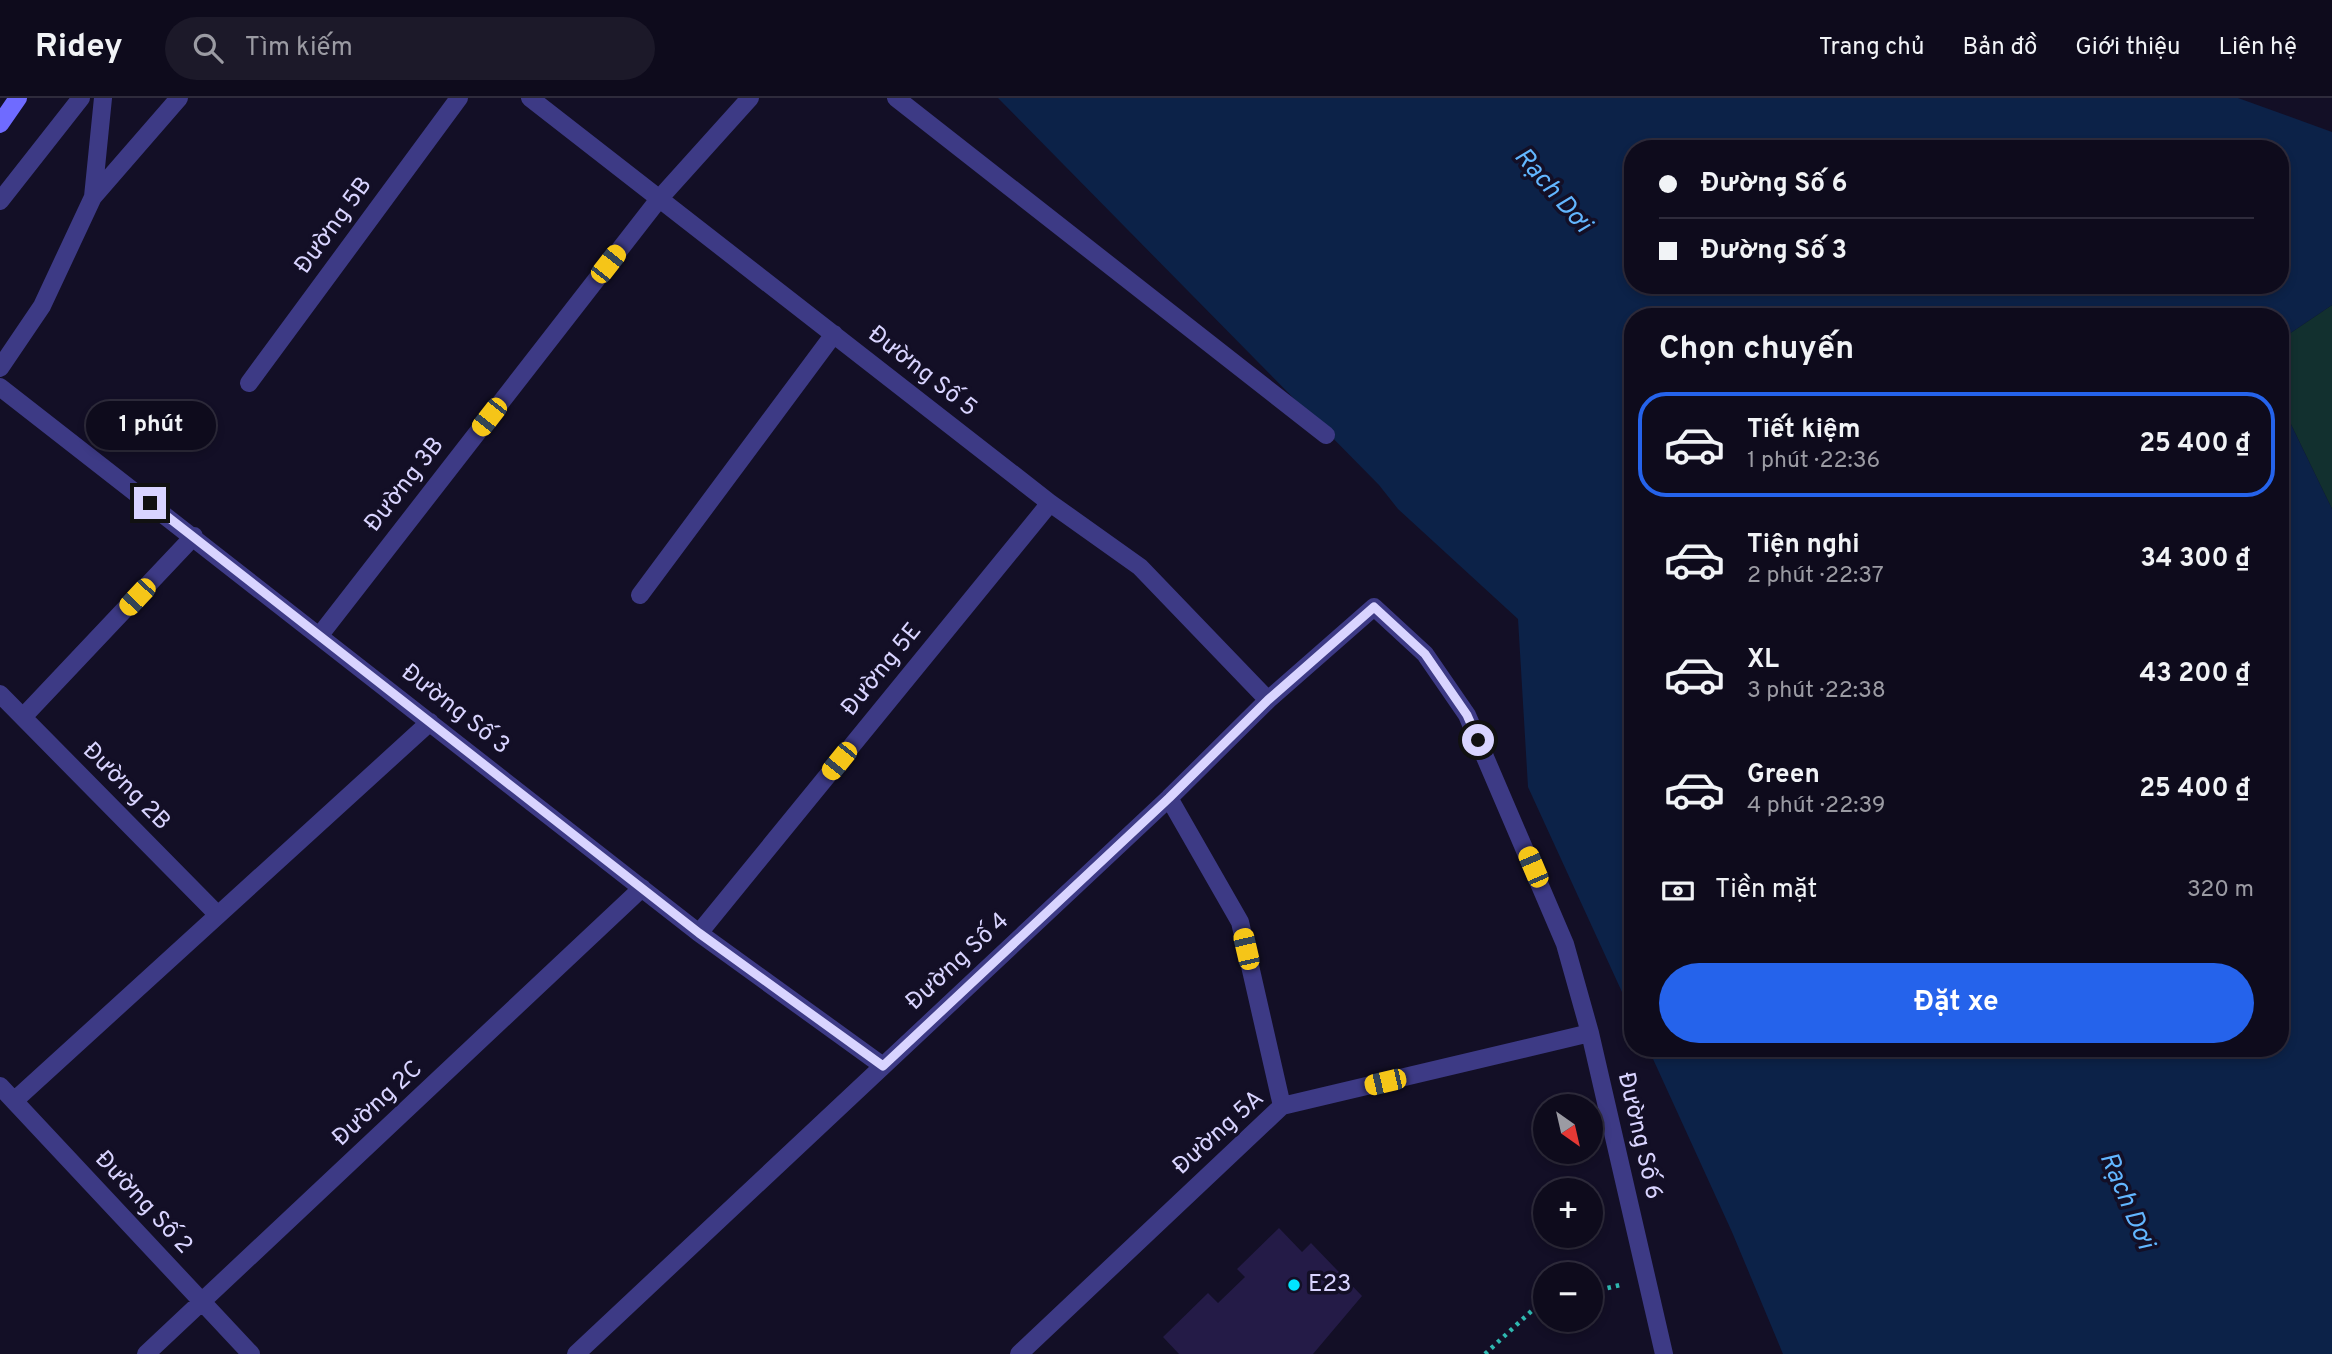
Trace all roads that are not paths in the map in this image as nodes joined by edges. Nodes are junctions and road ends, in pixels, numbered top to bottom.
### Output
1 (18, 98) edge
2 (81, 98) edge
3 (103, 98) edge
4 (179, 98) edge
5 (459, 98) edge
6 (530, 98) edge
7 (750, 98) edge
8 (896, 98) edge
9 (0, 124) edge
10 (93, 197) junction
11 (659, 199) junction
12 (0, 201) edge
13 (834, 334) junction
14 (0, 368) edge
15 (249, 383) dead end
16 (0, 387) edge
17 (1326, 435) dead end
18 (1050, 503) junction
19 (194, 536) junction
20 (640, 595) dead end
21 (1374, 607) joint
22 (320, 635) junction
23 (0, 694) edge
24 (1268, 700) junction
25 (23, 717) junction
26 (430, 722) junction
27 (1169, 798) junction
28 (642, 888) junction
29 (218, 915) junction
30 (699, 933) junction
31 (1590, 1033) junction
32 (883, 1066) junction
33 (0, 1086) edge
34 (14, 1101) junction
35 (1282, 1106) junction
36 (203, 1303) junction
37 (146, 1354) edge
38 (251, 1354) edge
39 (576, 1354) edge
40 (1019, 1354) edge
41 (1664, 1354) edge

1 - 9 main road
2 - 12 street
3 - 10 street
4 - 10 street
5 - 15 street, Đường 5B
6 - 11 street, Đường Số 5
7 - 11 street, Đường 3B
8 - 17 street
10 - 14 street
11 - 13 street, Đường Số 5
11 - 22 street, Đường 3B
13 - 18 street, Đường Số 5
13 - 20 street
16 - 19 street, Đường Số 3
18 - 24 street, Đường Số 5
18 - 30 street, Đường 5E
19 - 22 street, Đường Số 3
19 - 25 street
21 - 24 street, Đường Số 4
21 - 31 street, Đường Số 6
22 - 26 street, Đường Số 3
23 - 25 street, Đường 2B
24 - 27 street, Đường Số 4
25 - 29 street, Đường 2B
26 - 28 street, Đường Số 3
26 - 29 street
27 - 32 street, Đường Số 4
27 - 35 street
28 - 30 street, Đường Số 3
28 - 36 street, Đường 2C
29 - 34 street
30 - 32 street, Đường Số 3
31 - 35 street, Đường 5A
31 - 41 street, Đường Số 6
32 - 39 street, Đường Số 4
33 - 34 street, Đường Số 2
34 - 36 street, Đường Số 2
35 - 40 street, Đường 5A
36 - 37 street, Đường 2C
36 - 38 street, Đường Số 2

